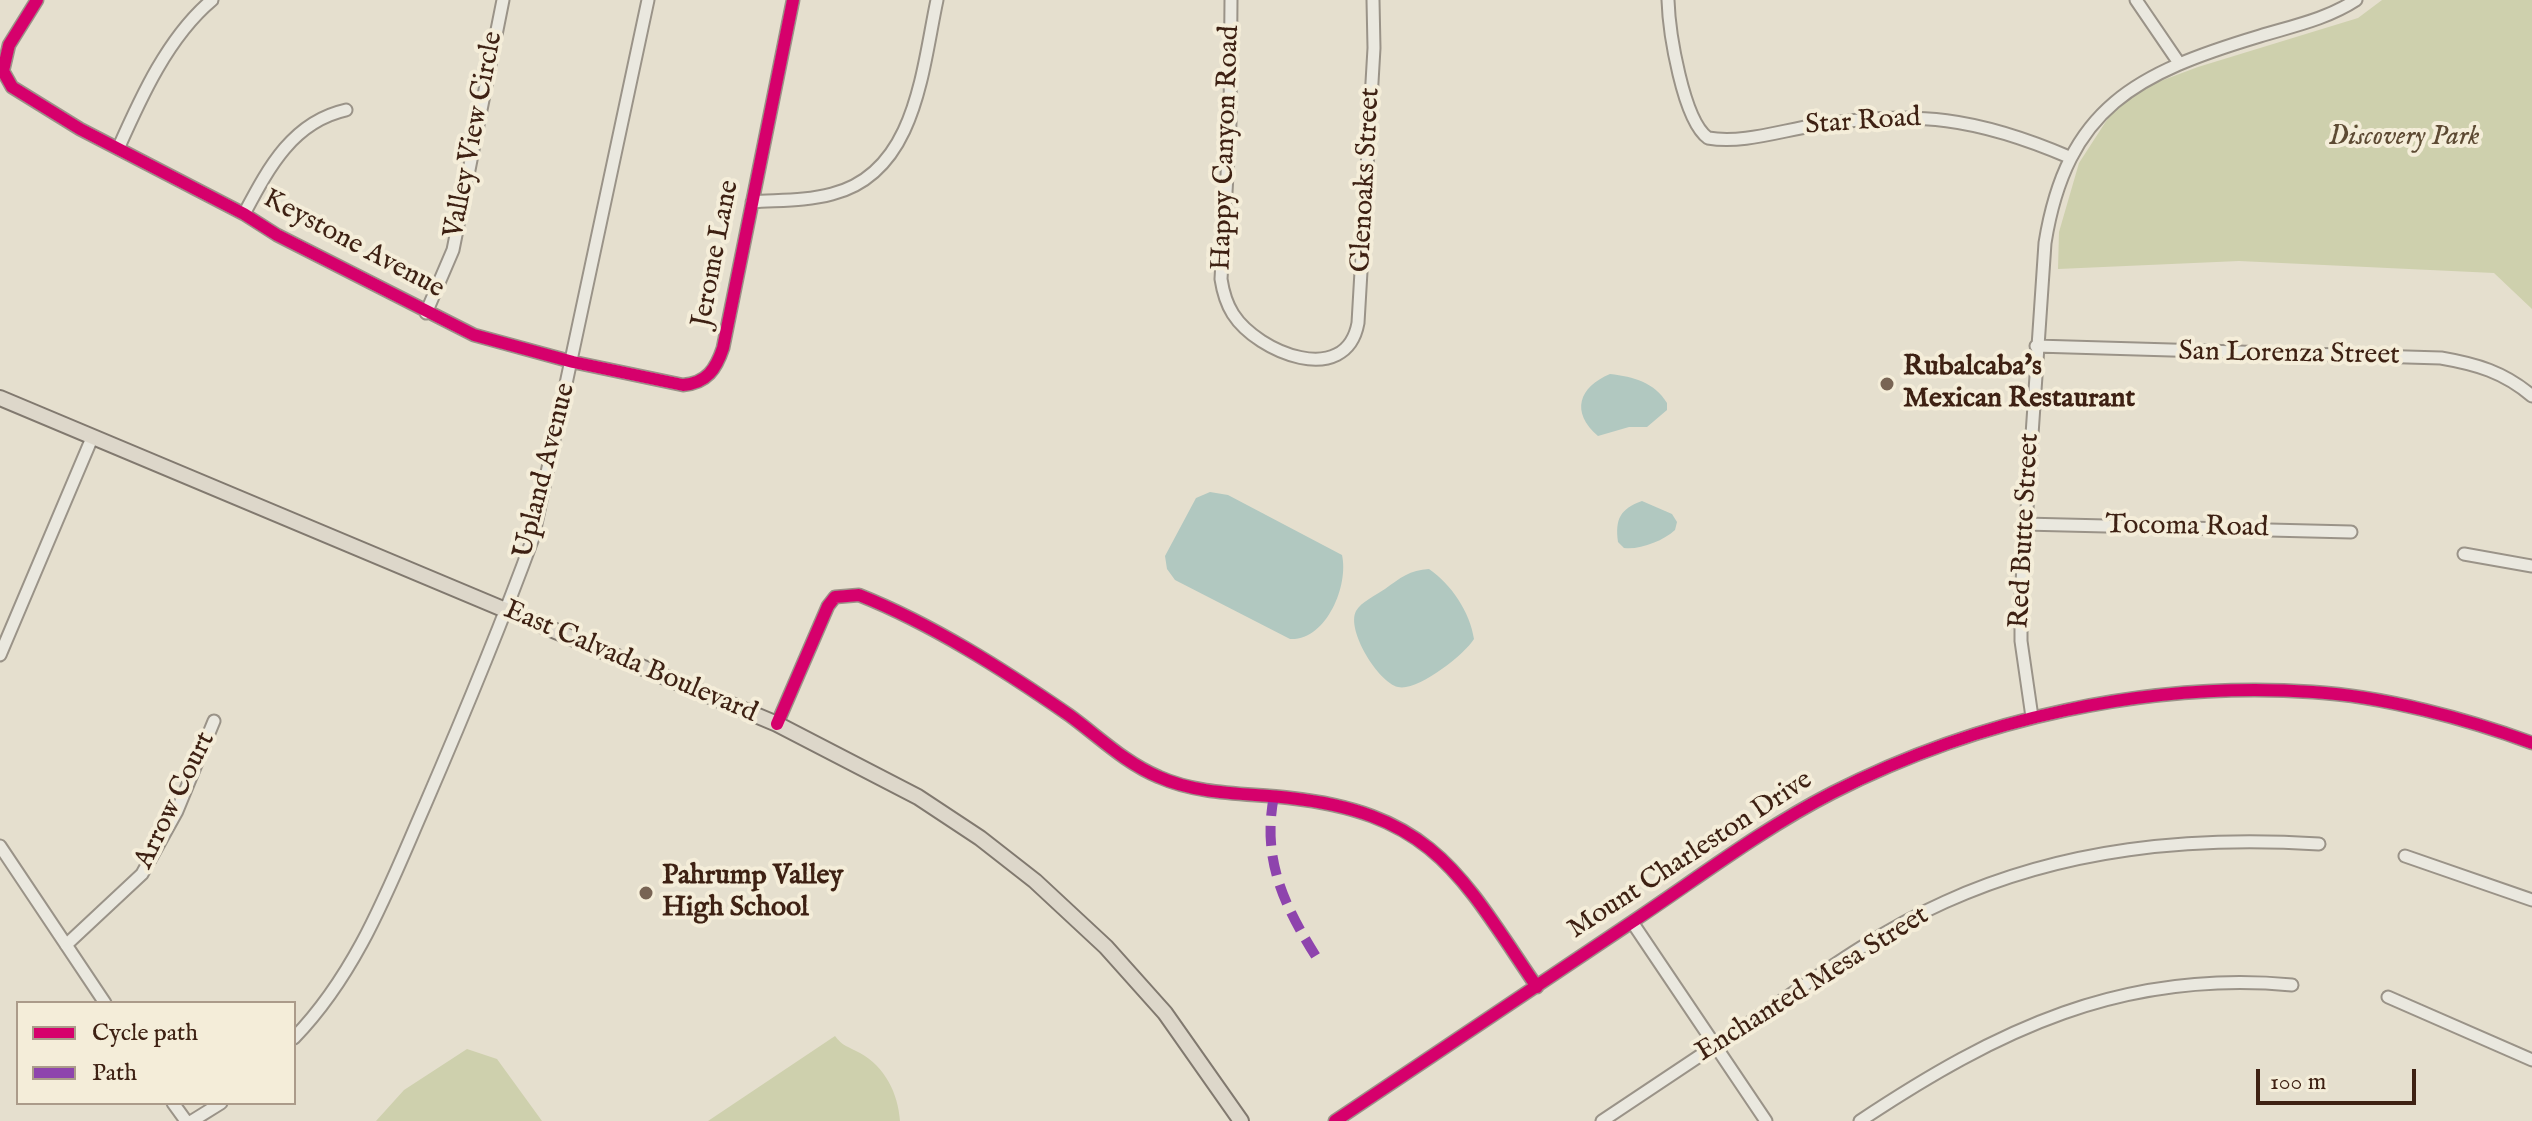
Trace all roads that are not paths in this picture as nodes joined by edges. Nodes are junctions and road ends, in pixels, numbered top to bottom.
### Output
1 (37, 0) edge
2 (212, 0) edge
3 (503, 0) edge
4 (648, 0) edge
5 (793, 0) edge
6 (937, 0) edge
7 (1231, 0) edge
8 (1373, 0) edge
9 (1668, 0) edge
10 (2136, 0) edge
11 (2356, 0) edge
12 (2179, 63) junction
13 (346, 110) dead end
14 (118, 149) junction
15 (2069, 157) junction
16 (752, 202) junction
17 (244, 214) junction
18 (426, 313) junction
19 (2036, 346) junction
20 (1340, 355) joint
21 (573, 362) junction
22 (2532, 396) edge
23 (0, 398) edge
24 (92, 438) junction
25 (2024, 524) junction
26 (2351, 532) dead end
27 (2464, 554) dead end
28 (2532, 566) edge
29 (507, 611) junction
30 (0, 655) edge
31 (2032, 717) junction
32 (214, 721) dead end
33 (777, 724) junction
34 (2532, 743) edge
35 (2319, 844) dead end
36 (0, 846) edge
37 (2405, 856) dead end
38 (2532, 900) edge
39 (1632, 922) junction
40 (66, 945) junction
41 (2292, 985) dead end
42 (1537, 987) junction
43 (2388, 997) dead end
44 (104, 1001) edge
45 (296, 1035) edge
46 (1715, 1046) junction
47 (2532, 1060) edge
48 (218, 1105) edge
49 (192, 1121) edge
50 (1241, 1121) edge
51 (1335, 1121) edge
52 (1602, 1121) edge
53 (1766, 1121) edge
54 (1860, 1121) edge

1 - 14 street, Keystone Avenue
2 - 14 street
3 - 18 street, Valley View Circle
4 - 21 street, Upland Avenue
5 - 16 street, Jerome Lane
6 - 16 street
7 - 20 street, Happy Canyon Road
8 - 20 street, Glenoaks Street
9 - 15 street, Star Road
10 - 12 street
11 - 12 street, Red Butte Street
12 - 15 street, Red Butte Street
13 - 17 street
14 - 17 street, Keystone Avenue
15 - 19 street, Red Butte Street
16 - 21 street, Jerome Lane
17 - 18 street, Keystone Avenue
18 - 21 street, Keystone Avenue
19 - 22 street, San Lorenza Street
19 - 25 street, Red Butte Street
21 - 29 street, Upland Avenue
23 - 24 main road, East Calvada Boulevard
24 - 29 main road, East Calvada Boulevard
24 - 30 street
25 - 26 street, Tocoma Road
25 - 31 street, Red Butte Street
27 - 28 street
29 - 33 main road, East Calvada Boulevard
29 - 45 street, Upland Avenue
31 - 34 street, Mount Charleston Drive
31 - 39 street, Mount Charleston Drive
32 - 40 street, Arrow Court
33 - 42 street
33 - 50 main road, East Calvada Boulevard
35 - 46 street, Enchanted Mesa Street
36 - 40 street
37 - 38 street
39 - 42 street, Mount Charleston Drive
39 - 46 street
40 - 44 street
41 - 54 street
42 - 51 street, Mount Charleston Drive
43 - 47 street
46 - 52 street, Enchanted Mesa Street
46 - 53 street
48 - 49 street

